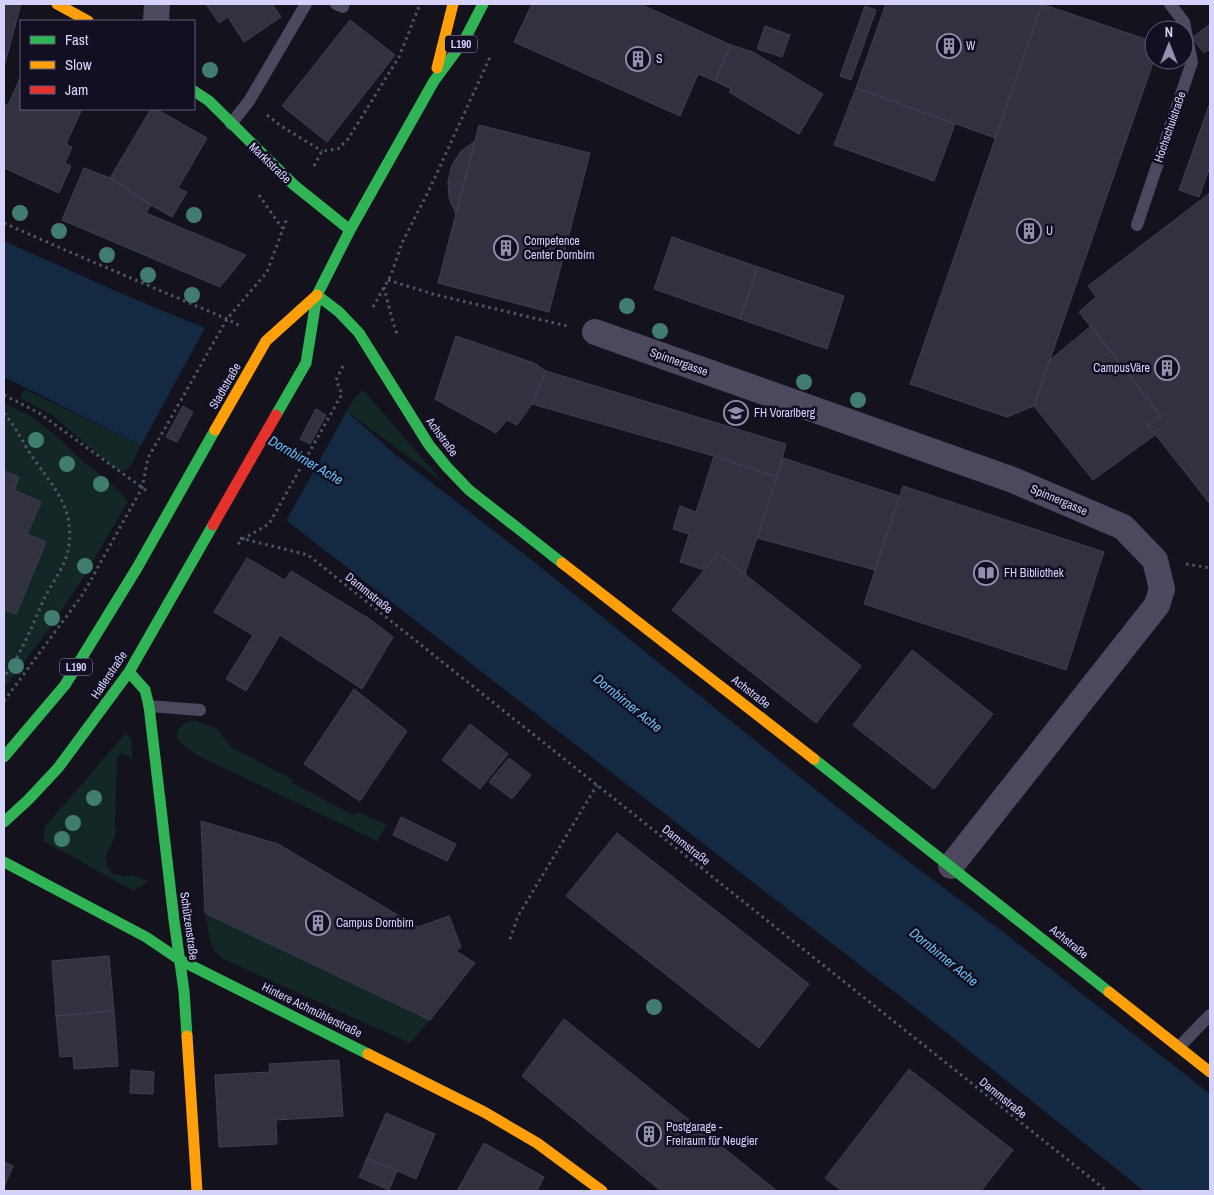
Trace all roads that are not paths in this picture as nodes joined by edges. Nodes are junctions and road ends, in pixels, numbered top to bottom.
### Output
1 (58, 4) edge
2 (157, 4) edge
3 (306, 4) edge
4 (453, 4) edge
5 (483, 4) edge
6 (1170, 4) edge
7 (86, 20) edge
8 (156, 20) edge
9 (434, 81) junction
10 (195, 92) edge
11 (231, 124) junction
12 (1137, 225) dead end
13 (350, 230) junction
14 (317, 295) junction
15 (595, 332) road end
16 (212, 524) joint
17 (129, 672) junction
18 (149, 706) junction
19 (200, 710) dead end
20 (4, 757) edge
21 (4, 822) edge
22 (4, 862) edge
23 (951, 866) junction
24 (180, 960) junction
25 (1210, 1015) edge
26 (1179, 1047) junction
27 (1210, 1072) edge
28 (197, 1191) edge
29 (602, 1191) edge

1 - 7 street
2 - 8 street
3 - 11 lane
4 - 9 street, Stadtstraße / L190
5 - 9 street, Stadtstraße / L190
6 - 12 lane, Hochschulstraße
9 - 13 street, Stadtstraße / L190
10 - 11 street, Marktstraße
11 - 13 street, Marktstraße
13 - 14 street, Stadtstraße / L190
14 - 16 street, Stadtstraße / L190
14 - 20 street, Stadtstraße / L190
14 - 23 street, Achstraße
15 - 23 street, Spinnergasse
16 - 17 street, Hatlerstraße / L190
17 - 18 street, Schützenstraße
17 - 21 street, Hatlerstraße / L190
18 - 19 lane
18 - 24 street, Schützenstraße
22 - 24 street, Hintere Achmühlerstraße
23 - 26 street, Achstraße
24 - 28 street, Schützenstraße
24 - 29 street, Hintere Achmühlerstraße
25 - 26 lane
26 - 27 street, Achstraße

